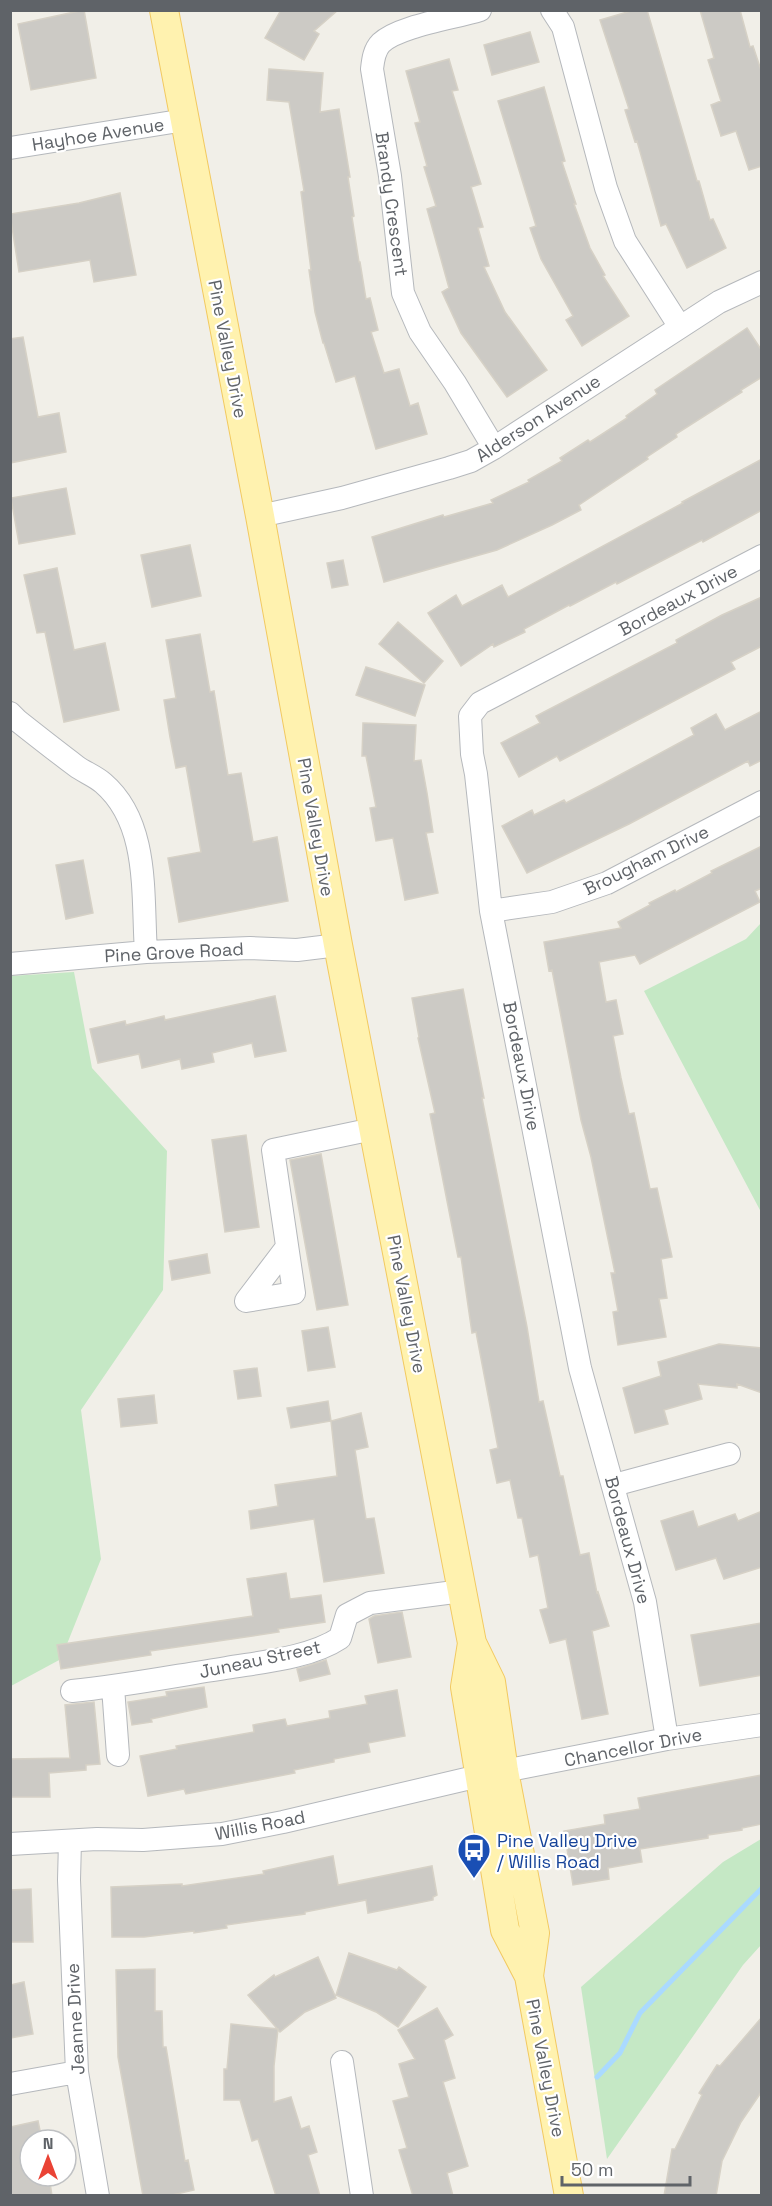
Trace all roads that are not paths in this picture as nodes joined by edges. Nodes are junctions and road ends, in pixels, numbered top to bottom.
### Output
1 (164, 10) edge
2 (480, 10) edge
3 (552, 10) edge
4 (185, 120) junction
5 (10, 148) edge
6 (762, 282) edge
7 (680, 327) junction
8 (494, 448) junction
9 (260, 516) junction
10 (762, 556) edge
11 (10, 712) edge
12 (762, 802) edge
13 (491, 911) junction
14 (338, 945) junction
15 (146, 952) junction
16 (10, 964) edge
17 (373, 1130) junction
18 (287, 1247) dead end
19 (729, 1454) dead end
20 (614, 1485) junction
21 (462, 1591) junction
22 (113, 1687) junction
23 (72, 1691) dead end
24 (762, 1725) edge
25 (667, 1739) junction
26 (118, 1755) dead end
27 (492, 1773) junction
28 (69, 1841) junction
29 (10, 1844) edge
30 (342, 2062) dead end
31 (77, 2072) junction
32 (10, 2084) edge
33 (98, 2196) edge
34 (362, 2196) edge
35 (569, 2196) edge

1 - 4 main road, Pine Valley Drive
2 - 8 street, Brandy Crescent
3 - 7 street
4 - 5 street, Hayhoe Avenue
4 - 9 main road, Pine Valley Drive
6 - 7 street, Alderson Avenue
7 - 8 street, Alderson Avenue
8 - 9 street, Alderson Avenue
9 - 14 main road, Pine Valley Drive
10 - 13 street, Bordeaux Drive
11 - 15 street
12 - 13 street, Brougham Drive
13 - 20 street, Bordeaux Drive
14 - 15 street, Pine Grove Road
14 - 17 main road, Pine Valley Drive
15 - 16 street, Pine Grove Road
17 - 18 street
17 - 21 main road, Pine Valley Drive
19 - 20 street
20 - 25 street, Bordeaux Drive
21 - 22 street, Juneau Street
21 - 27 main road, Pine Valley Drive
22 - 23 street, Juneau Street
22 - 26 street
24 - 25 street, Chancellor Drive
25 - 27 street, Chancellor Drive
27 - 28 street, Willis Road
27 - 35 main road, Pine Valley Drive
28 - 29 street, Willis Road
28 - 31 street, Jeanne Drive
30 - 34 street
31 - 32 street
31 - 33 street, Jeanne Drive

